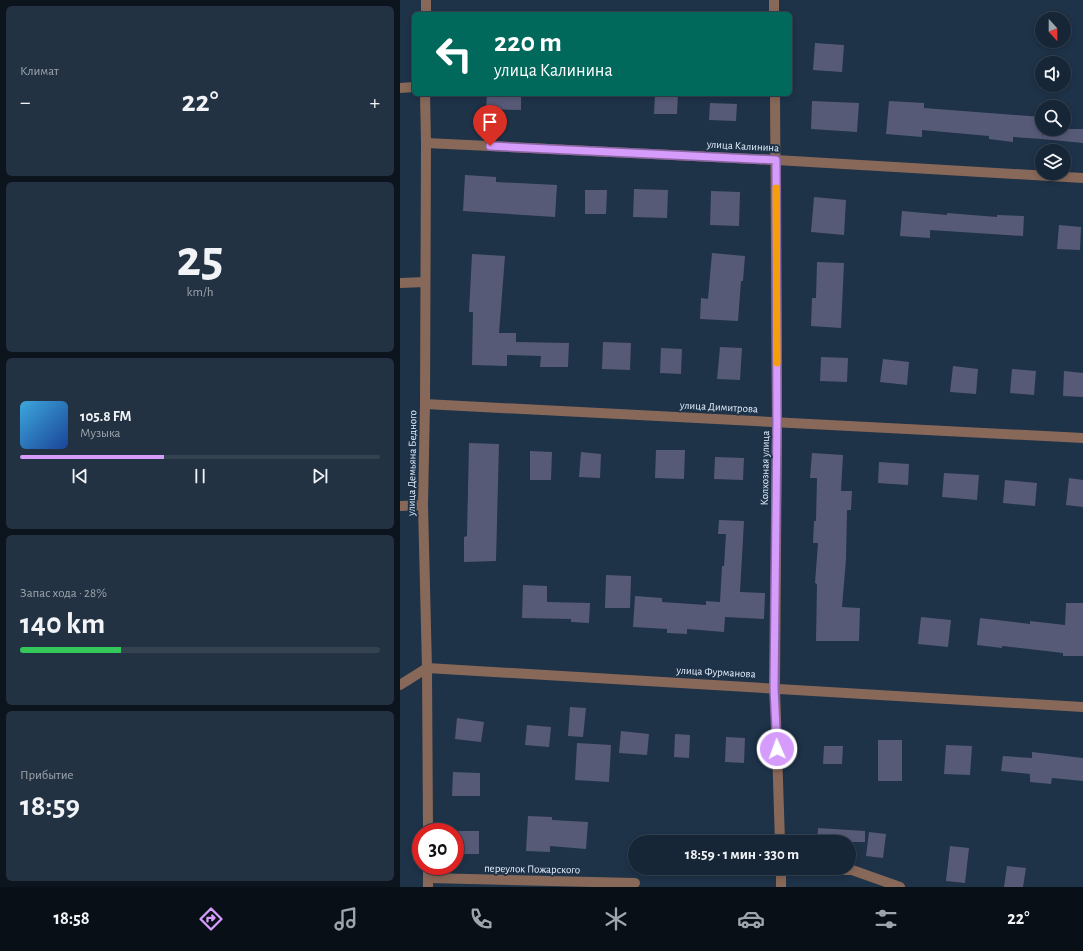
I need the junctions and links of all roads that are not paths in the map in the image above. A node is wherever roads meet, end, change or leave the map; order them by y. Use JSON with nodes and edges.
{"nodes":[{"id":1,"x":426,"y":0,"type":"edge"},
{"id":2,"x":774,"y":0,"type":"edge"},
{"id":3,"x":426,"y":12,"type":"edge"},
{"id":4,"x":774,"y":12,"type":"edge"},
{"id":5,"x":412,"y":87,"type":"edge"},
{"id":6,"x":400,"y":88,"type":"edge"},
{"id":7,"x":425,"y":96,"type":"edge"},
{"id":8,"x":775,"y":96,"type":"edge"},
{"id":9,"x":426,"y":143,"type":"junction"},
{"id":10,"x":776,"y":160,"type":"junction"},
{"id":11,"x":1083,"y":178,"type":"edge"},
{"id":12,"x":425,"y":282,"type":"junction"},
{"id":13,"x":400,"y":283,"type":"edge"},
{"id":14,"x":425,"y":404,"type":"junction"},
{"id":15,"x":777,"y":422,"type":"junction"},
{"id":16,"x":1083,"y":438,"type":"edge"},
{"id":17,"x":400,"y":506,"type":"edge"},
{"id":18,"x":423,"y":506,"type":"junction"},
{"id":19,"x":427,"y":668,"type":"junction"},
{"id":20,"x":400,"y":685,"type":"edge"},
{"id":21,"x":774,"y":688,"type":"junction"},
{"id":22,"x":1083,"y":707,"type":"edge"},
{"id":23,"x":428,"y":823,"type":"edge"},
{"id":24,"x":780,"y":835,"type":"edge"},
{"id":25,"x":856,"y":871,"type":"edge"},
{"id":26,"x":781,"y":875,"type":"edge"},
{"id":27,"x":428,"y":883,"type":"edge"},
{"id":28,"x":635,"y":883,"type":"dead end"},
{"id":29,"x":781,"y":887,"type":"edge"},
{"id":30,"x":900,"y":887,"type":"edge"}],
"edges":[{"from":1,"to":3,"type":"street"},
{"from":2,"to":4,"type":"street"},
{"from":5,"to":6,"type":"street"},
{"from":7,"to":9,"type":"street","name":"улица Демьяна Бедного"},
{"from":8,"to":10,"type":"street","name":"Колхозная улица"},
{"from":9,"to":10,"type":"street","name":"улица Калинина"},
{"from":9,"to":12,"type":"street","name":"улица Демьяна Бедного"},
{"from":10,"to":11,"type":"street","name":"улица Калинина"},
{"from":10,"to":15,"type":"street","name":"Колхозная улица"},
{"from":12,"to":13,"type":"street"},
{"from":12,"to":14,"type":"street","name":"улица Демьяна Бедного"},
{"from":14,"to":15,"type":"street","name":"улица Димитрова"},
{"from":14,"to":18,"type":"street","name":"улица Демьяна Бедного"},
{"from":15,"to":16,"type":"street","name":"улица Димитрова"},
{"from":15,"to":21,"type":"street","name":"Колхозная улица"},
{"from":17,"to":18,"type":"street"},
{"from":18,"to":19,"type":"street","name":"улица Демьяна Бедного"},
{"from":19,"to":20,"type":"street"},
{"from":19,"to":21,"type":"street","name":"улица Фурманова"},
{"from":19,"to":23,"type":"street","name":"улица Демьяна Бедного"},
{"from":21,"to":22,"type":"street","name":"улица Фурманова"},
{"from":21,"to":24,"type":"street","name":"Колхозная улица"},
{"from":25,"to":30,"type":"street"},
{"from":26,"to":29,"type":"street"},
{"from":27,"to":28,"type":"street","name":"переулок Пожарского"}]}
